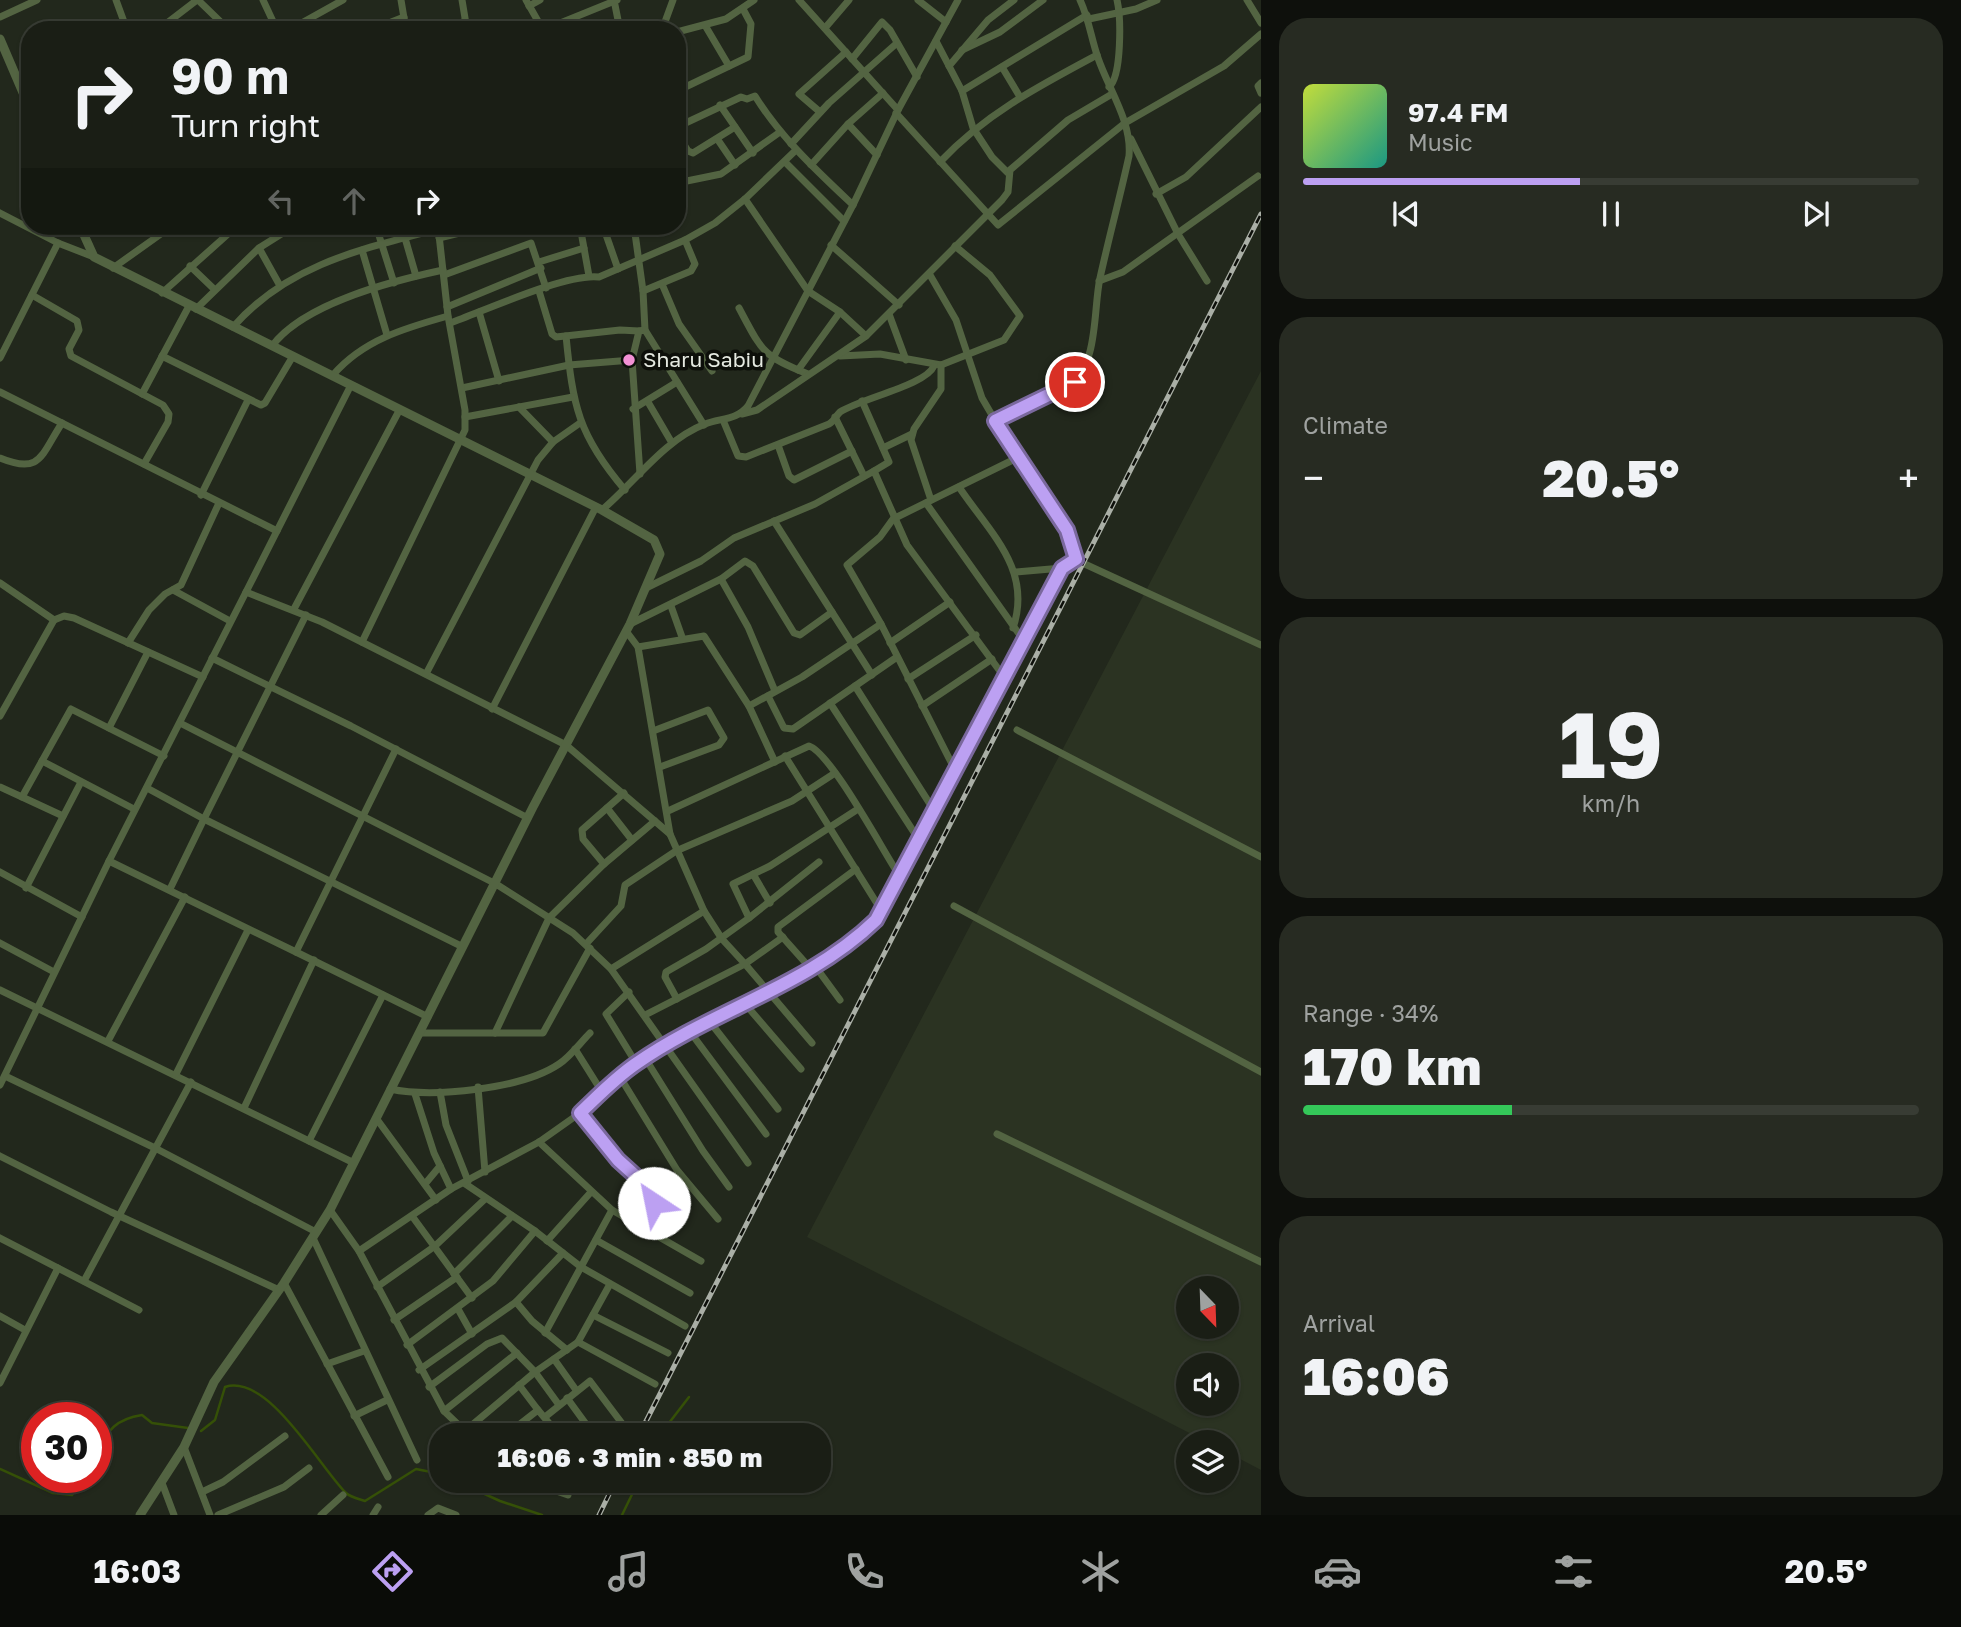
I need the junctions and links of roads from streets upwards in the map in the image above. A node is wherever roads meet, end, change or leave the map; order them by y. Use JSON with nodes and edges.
{"nodes":[{"id":1,"x":37,"y":0,"type":"edge"},
{"id":2,"x":116,"y":0,"type":"edge"},
{"id":3,"x":198,"y":0,"type":"edge"},
{"id":4,"x":273,"y":0,"type":"edge"},
{"id":5,"x":343,"y":0,"type":"edge"},
{"id":6,"x":401,"y":0,"type":"edge"},
{"id":7,"x":462,"y":0,"type":"edge"},
{"id":8,"x":540,"y":0,"type":"edge"},
{"id":9,"x":615,"y":0,"type":"edge"},
{"id":10,"x":673,"y":0,"type":"edge"},
{"id":11,"x":754,"y":0,"type":"edge"},
{"id":12,"x":799,"y":0,"type":"edge"},
{"id":13,"x":849,"y":0,"type":"edge"},
{"id":14,"x":918,"y":0,"type":"edge"},
{"id":15,"x":958,"y":0,"type":"edge"},
{"id":16,"x":1014,"y":0,"type":"edge"},
{"id":17,"x":1043,"y":0,"type":"edge"},
{"id":18,"x":1080,"y":0,"type":"edge"},
{"id":19,"x":1117,"y":0,"type":"edge"},
{"id":20,"x":1126,"y":0,"type":"edge"},
{"id":21,"x":1157,"y":0,"type":"edge"},
{"id":22,"x":1247,"y":0,"type":"edge"},
{"id":23,"x":264,"y":2,"type":"edge"},
{"id":24,"x":528,"y":3,"type":"edge"},
{"id":25,"x":743,"y":9,"type":"junction"},
{"id":26,"x":1122,"y":12,"type":"junction"},
{"id":27,"x":0,"y":17,"type":"edge"},
{"id":28,"x":404,"y":17,"type":"junction"},
{"id":29,"x":1088,"y":17,"type":"junction"},
{"id":30,"x":124,"y":21,"type":"edge"},
{"id":31,"x":170,"y":21,"type":"edge"},
{"id":32,"x":220,"y":21,"type":"edge"},
{"id":33,"x":273,"y":21,"type":"edge"},
{"id":34,"x":305,"y":21,"type":"edge"},
{"id":35,"x":394,"y":21,"type":"edge"},
{"id":36,"x":405,"y":21,"type":"edge"},
{"id":37,"x":465,"y":21,"type":"edge"},
{"id":38,"x":538,"y":21,"type":"edge"},
{"id":39,"x":565,"y":21,"type":"edge"},
{"id":40,"x":618,"y":21,"type":"edge"},
{"id":41,"x":665,"y":21,"type":"edge"},
{"id":42,"x":946,"y":22,"type":"junction"},
{"id":43,"x":1261,"y":23,"type":"edge"},
{"id":44,"x":706,"y":27,"type":"junction"},
{"id":45,"x":825,"y":28,"type":"junction"},
{"id":46,"x":686,"y":31,"type":"edge"},
{"id":47,"x":1261,"y":34,"type":"edge"},
{"id":48,"x":0,"y":39,"type":"edge"},
{"id":49,"x":936,"y":41,"type":"junction"},
{"id":50,"x":897,"y":43,"type":"junction"},
{"id":51,"x":962,"y":50,"type":"junction"},
{"id":52,"x":846,"y":52,"type":"junction"},
{"id":53,"x":1097,"y":55,"type":"junction"},
{"id":54,"x":852,"y":59,"type":"junction"},
{"id":55,"x":949,"y":65,"type":"junction"},
{"id":56,"x":729,"y":66,"type":"junction"},
{"id":57,"x":1002,"y":66,"type":"junction"},
{"id":58,"x":863,"y":71,"type":"junction"},
{"id":59,"x":918,"y":77,"type":"junction"},
{"id":60,"x":1261,"y":83,"type":"edge"},
{"id":61,"x":686,"y":87,"type":"edge"},
{"id":62,"x":21,"y":88,"type":"edge"},
{"id":63,"x":962,"y":91,"type":"junction"},
{"id":64,"x":1110,"y":91,"type":"junction"},
{"id":65,"x":883,"y":93,"type":"junction"},
{"id":66,"x":1261,"y":93,"type":"edge"},
{"id":67,"x":1020,"y":97,"type":"junction"},
{"id":68,"x":720,"y":105,"type":"junction"},
{"id":69,"x":1261,"y":107,"type":"edge"},
{"id":70,"x":820,"y":112,"type":"junction"},
{"id":71,"x":897,"y":112,"type":"junction"},
{"id":72,"x":686,"y":122,"type":"edge"},
{"id":73,"x":1125,"y":123,"type":"junction"},
{"id":74,"x":848,"y":124,"type":"junction"},
{"id":75,"x":735,"y":127,"type":"junction"},
{"id":76,"x":973,"y":128,"type":"junction"},
{"id":77,"x":780,"y":132,"type":"junction"},
{"id":78,"x":718,"y":139,"type":"junction"},
{"id":79,"x":1130,"y":139,"type":"junction"},
{"id":80,"x":794,"y":147,"type":"junction"},
{"id":81,"x":686,"y":150,"type":"edge"},
{"id":82,"x":753,"y":153,"type":"junction"},
{"id":83,"x":877,"y":155,"type":"junction"},
{"id":84,"x":785,"y":162,"type":"junction"},
{"id":85,"x":940,"y":162,"type":"junction"},
{"id":86,"x":735,"y":165,"type":"junction"},
{"id":87,"x":811,"y":165,"type":"junction"},
{"id":88,"x":1008,"y":173,"type":"junction"},
{"id":89,"x":1258,"y":176,"type":"dead end"},
{"id":90,"x":686,"y":182,"type":"edge"},
{"id":91,"x":1156,"y":194,"type":"junction"},
{"id":92,"x":745,"y":199,"type":"junction"},
{"id":93,"x":853,"y":205,"type":"junction"},
{"id":94,"x":1,"y":215,"type":"edge"},
{"id":95,"x":988,"y":216,"type":"junction"},
{"id":96,"x":845,"y":221,"type":"junction"},
{"id":97,"x":21,"y":225,"type":"edge"},
{"id":98,"x":1178,"y":234,"type":"junction"},
{"id":99,"x":42,"y":235,"type":"edge"},
{"id":100,"x":84,"y":235,"type":"edge"},
{"id":101,"x":159,"y":235,"type":"edge"},
{"id":102,"x":226,"y":235,"type":"edge"},
{"id":103,"x":280,"y":235,"type":"edge"},
{"id":104,"x":378,"y":235,"type":"edge"},
{"id":105,"x":420,"y":235,"type":"edge"},
{"id":106,"x":439,"y":235,"type":"edge"},
{"id":107,"x":582,"y":235,"type":"edge"},
{"id":108,"x":606,"y":235,"type":"edge"},
{"id":109,"x":635,"y":235,"type":"edge"},
{"id":110,"x":405,"y":238,"type":"junction"},
{"id":111,"x":685,"y":240,"type":"junction"},
{"id":112,"x":58,"y":243,"type":"junction"},
{"id":113,"x":381,"y":244,"type":"junction"},
{"id":114,"x":831,"y":245,"type":"junction"},
{"id":115,"x":955,"y":246,"type":"junction"},
{"id":116,"x":259,"y":248,"type":"junction"},
{"id":117,"x":584,"y":248,"type":"junction"},
{"id":118,"x":362,"y":250,"type":"junction"},
{"id":119,"x":94,"y":257,"type":"junction"},
{"id":120,"x":638,"y":261,"type":"junction"},
{"id":121,"x":540,"y":265,"type":"junction"},
{"id":122,"x":190,"y":266,"type":"junction"},
{"id":123,"x":113,"y":268,"type":"junction"},
{"id":124,"x":618,"y":269,"type":"junction"},
{"id":125,"x":443,"y":273,"type":"junction"},
{"id":126,"x":930,"y":275,"type":"junction"},
{"id":127,"x":416,"y":276,"type":"junction"},
{"id":128,"x":589,"y":276,"type":"junction"},
{"id":129,"x":1099,"y":281,"type":"junction"},
{"id":130,"x":1207,"y":281,"type":"dead end"},
{"id":131,"x":394,"y":283,"type":"junction"},
{"id":132,"x":662,"y":284,"type":"junction"},
{"id":133,"x":279,"y":285,"type":"junction"},
{"id":134,"x":214,"y":289,"type":"junction"},
{"id":135,"x":374,"y":290,"type":"junction"},
{"id":136,"x":542,"y":290,"type":"junction"},
{"id":137,"x":643,"y":291,"type":"junction"},
{"id":138,"x":808,"y":291,"type":"junction"},
{"id":139,"x":162,"y":293,"type":"junction"},
{"id":140,"x":32,"y":295,"type":"junction"},
{"id":141,"x":899,"y":305,"type":"junction"},
{"id":142,"x":192,"y":307,"type":"junction"},
{"id":143,"x":447,"y":307,"type":"junction"},
{"id":144,"x":739,"y":308,"type":"dead end"},
{"id":145,"x":840,"y":312,"type":"junction"},
{"id":146,"x":479,"y":313,"type":"junction"},
{"id":147,"x":889,"y":314,"type":"junction"},
{"id":148,"x":449,"y":320,"type":"junction"},
{"id":149,"x":233,"y":327,"type":"junction"},
{"id":150,"x":642,"y":331,"type":"junction"},
{"id":151,"x":387,"y":335,"type":"junction"},
{"id":152,"x":566,"y":336,"type":"junction"},
{"id":153,"x":866,"y":336,"type":"junction"},
{"id":154,"x":272,"y":346,"type":"junction"},
{"id":155,"x":970,"y":355,"type":"junction"},
{"id":156,"x":162,"y":356,"type":"junction"},
{"id":157,"x":293,"y":356,"type":"junction"},
{"id":158,"x":840,"y":356,"type":"junction"},
{"id":159,"x":0,"y":358,"type":"edge"},
{"id":160,"x":906,"y":359,"type":"junction"},
{"id":161,"x":632,"y":360,"type":"junction"},
{"id":162,"x":773,"y":360,"type":"junction"},
{"id":163,"x":569,"y":365,"type":"junction"},
{"id":164,"x":937,"y":365,"type":"junction"},
{"id":165,"x":798,"y":370,"type":"junction"},
{"id":166,"x":712,"y":371,"type":"dead end"},
{"id":167,"x":808,"y":374,"type":"junction"},
{"id":168,"x":332,"y":375,"type":"junction"},
{"id":169,"x":499,"y":381,"type":"junction"},
{"id":170,"x":677,"y":382,"type":"junction"},
{"id":171,"x":351,"y":384,"type":"junction"},
{"id":172,"x":462,"y":388,"type":"junction"},
{"id":173,"x":0,"y":392,"type":"edge"},
{"id":174,"x":142,"y":394,"type":"junction"},
{"id":175,"x":573,"y":397,"type":"junction"},
{"id":176,"x":248,"y":400,"type":"junction"},
{"id":177,"x":862,"y":401,"type":"junction"},
{"id":178,"x":648,"y":402,"type":"junction"},
{"id":179,"x":519,"y":407,"type":"junction"},
{"id":180,"x":400,"y":409,"type":"junction"},
{"id":181,"x":633,"y":410,"type":"junction"},
{"id":182,"x":741,"y":415,"type":"junction"},
{"id":183,"x":465,"y":417,"type":"junction"},
{"id":184,"x":835,"y":417,"type":"junction"},
{"id":185,"x":723,"y":420,"type":"junction"},
{"id":186,"x":995,"y":421,"type":"junction"},
{"id":187,"x":62,"y":423,"type":"junction"},
{"id":188,"x":580,"y":424,"type":"junction"},
{"id":189,"x":704,"y":425,"type":"junction"},
{"id":190,"x":912,"y":435,"type":"junction"},
{"id":191,"x":460,"y":442,"type":"junction"},
{"id":192,"x":553,"y":442,"type":"junction"},
{"id":193,"x":672,"y":443,"type":"junction"},
{"id":194,"x":778,"y":445,"type":"junction"},
{"id":195,"x":883,"y":448,"type":"junction"},
{"id":196,"x":852,"y":451,"type":"junction"},
{"id":197,"x":0,"y":458,"type":"edge"},
{"id":198,"x":1017,"y":458,"type":"junction"},
{"id":199,"x":144,"y":464,"type":"junction"},
{"id":200,"x":874,"y":471,"type":"junction"},
{"id":201,"x":640,"y":474,"type":"junction"},
{"id":202,"x":529,"y":475,"type":"junction"},
{"id":203,"x":864,"y":475,"type":"junction"},
{"id":204,"x":959,"y":486,"type":"junction"},
{"id":205,"x":625,"y":490,"type":"junction"},
{"id":206,"x":201,"y":495,"type":"junction"},
{"id":207,"x":929,"y":501,"type":"junction"},
{"id":208,"x":219,"y":503,"type":"junction"},
{"id":209,"x":599,"y":509,"type":"junction"},
{"id":210,"x":893,"y":519,"type":"junction"},
{"id":211,"x":774,"y":520,"type":"junction"},
{"id":212,"x":277,"y":531,"type":"junction"},
{"id":213,"x":1076,"y":559,"type":"junction"},
{"id":214,"x":1062,"y":568,"type":"junction"},
{"id":215,"x":1016,"y":572,"type":"junction"},
{"id":216,"x":721,"y":579,"type":"junction"},
{"id":217,"x":0,"y":583,"type":"edge"},
{"id":218,"x":648,"y":587,"type":"junction"},
{"id":219,"x":173,"y":590,"type":"junction"},
{"id":220,"x":246,"y":592,"type":"junction"},
{"id":221,"x":950,"y":602,"type":"junction"},
{"id":222,"x":671,"y":606,"type":"junction"},
{"id":223,"x":294,"y":609,"type":"junction"},
{"id":224,"x":832,"y":612,"type":"junction"},
{"id":225,"x":306,"y":615,"type":"junction"},
{"id":226,"x":54,"y":620,"type":"junction"},
{"id":227,"x":230,"y":621,"type":"junction"},
{"id":228,"x":881,"y":624,"type":"junction"},
{"id":229,"x":628,"y":628,"type":"junction"},
{"id":230,"x":1013,"y":628,"type":"junction"},
{"id":231,"x":976,"y":635,"type":"junction"},
{"id":232,"x":682,"y":637,"type":"junction"},
{"id":233,"x":1024,"y":641,"type":"junction"},
{"id":234,"x":362,"y":642,"type":"junction"},
{"id":235,"x":852,"y":642,"type":"junction"},
{"id":236,"x":128,"y":643,"type":"junction"},
{"id":237,"x":890,"y":643,"type":"junction"},
{"id":238,"x":1261,"y":645,"type":"edge"},
{"id":239,"x":638,"y":648,"type":"junction"},
{"id":240,"x":148,"y":652,"type":"junction"},
{"id":241,"x":897,"y":657,"type":"junction"},
{"id":242,"x":212,"y":658,"type":"junction"},
{"id":243,"x":992,"y":659,"type":"junction"},
{"id":244,"x":426,"y":674,"type":"junction"},
{"id":245,"x":872,"y":675,"type":"junction"},
{"id":246,"x":203,"y":677,"type":"junction"},
{"id":247,"x":1004,"y":678,"type":"junction"},
{"id":248,"x":908,"y":679,"type":"junction"},
{"id":249,"x":855,"y":686,"type":"junction"},
{"id":250,"x":270,"y":687,"type":"junction"},
{"id":251,"x":775,"y":691,"type":"junction"},
{"id":252,"x":768,"y":696,"type":"junction"},
{"id":253,"x":830,"y":703,"type":"junction"},
{"id":254,"x":749,"y":706,"type":"junction"},
{"id":255,"x":922,"y":706,"type":"junction"},
{"id":256,"x":492,"y":709,"type":"junction"},
{"id":257,"x":0,"y":716,"type":"edge"},
{"id":258,"x":180,"y":723,"type":"junction"},
{"id":259,"x":109,"y":728,"type":"junction"},
{"id":260,"x":1017,"y":730,"type":"dead end"},
{"id":261,"x":653,"y":731,"type":"junction"},
{"id":262,"x":566,"y":745,"type":"junction"},
{"id":263,"x":396,"y":749,"type":"junction"},
{"id":264,"x":237,"y":751,"type":"junction"},
{"id":265,"x":164,"y":756,"type":"junction"},
{"id":266,"x":785,"y":757,"type":"junction"},
{"id":267,"x":42,"y":761,"type":"junction"},
{"id":268,"x":775,"y":762,"type":"junction"},
{"id":269,"x":660,"y":767,"type":"junction"},
{"id":270,"x":955,"y":770,"type":"junction"},
{"id":271,"x":835,"y":773,"type":"junction"},
{"id":272,"x":81,"y":782,"type":"junction"},
{"id":273,"x":0,"y":787,"type":"edge"},
{"id":274,"x":147,"y":788,"type":"junction"},
{"id":275,"x":808,"y":792,"type":"junction"},
{"id":276,"x":624,"y":793,"type":"junction"},
{"id":277,"x":22,"y":797,"type":"junction"},
{"id":278,"x":607,"y":808,"type":"junction"},
{"id":279,"x":135,"y":809,"type":"junction"},
{"id":280,"x":858,"y":809,"type":"junction"},
{"id":281,"x":668,"y":811,"type":"junction"},
{"id":282,"x":935,"y":812,"type":"junction"},
{"id":283,"x":364,"y":815,"type":"junction"},
{"id":284,"x":63,"y":816,"type":"junction"},
{"id":285,"x":528,"y":818,"type":"junction"},
{"id":286,"x":204,"y":819,"type":"junction"},
{"id":287,"x":654,"y":821,"type":"junction"},
{"id":288,"x":831,"y":827,"type":"junction"},
{"id":289,"x":670,"y":834,"type":"junction"},
{"id":290,"x":632,"y":840,"type":"junction"},
{"id":291,"x":919,"y":840,"type":"junction"},
{"id":292,"x":676,"y":851,"type":"junction"},
{"id":293,"x":1261,"y":857,"type":"edge"},
{"id":294,"x":109,"y":861,"type":"junction"},
{"id":295,"x":819,"y":862,"type":"dead end"},
{"id":296,"x":604,"y":864,"type":"junction"},
{"id":297,"x":856,"y":869,"type":"junction"},
{"id":298,"x":0,"y":872,"type":"edge"},
{"id":299,"x":753,"y":874,"type":"junction"},
{"id":300,"x":899,"y":875,"type":"junction"},
{"id":301,"x":330,"y":881,"type":"junction"},
{"id":302,"x":496,"y":884,"type":"junction"},
{"id":303,"x":26,"y":888,"type":"junction"},
{"id":304,"x":170,"y":889,"type":"junction"},
{"id":305,"x":185,"y":897,"type":"junction"},
{"id":306,"x":771,"y":903,"type":"junction"},
{"id":307,"x":954,"y":905,"type":"dead end"},
{"id":308,"x":881,"y":909,"type":"junction"},
{"id":309,"x":704,"y":911,"type":"junction"},
{"id":310,"x":82,"y":917,"type":"junction"},
{"id":311,"x":549,"y":918,"type":"junction"},
{"id":312,"x":749,"y":918,"type":"junction"},
{"id":313,"x":248,"y":930,"type":"junction"},
{"id":314,"x":783,"y":937,"type":"junction"},
{"id":315,"x":722,"y":939,"type":"junction"},
{"id":316,"x":0,"y":943,"type":"edge"},
{"id":317,"x":588,"y":946,"type":"junction"},
{"id":318,"x":463,"y":947,"type":"junction"},
{"id":319,"x":296,"y":952,"type":"junction"},
{"id":320,"x":314,"y":960,"type":"junction"},
{"id":321,"x":745,"y":964,"type":"junction"},
{"id":322,"x":813,"y":968,"type":"junction"},
{"id":323,"x":611,"y":969,"type":"junction"},
{"id":324,"x":54,"y":972,"type":"junction"},
{"id":325,"x":0,"y":990,"type":"edge"},
{"id":326,"x":629,"y":992,"type":"junction"},
{"id":327,"x":768,"y":994,"type":"junction"},
{"id":328,"x":383,"y":995,"type":"junction"},
{"id":329,"x":677,"y":999,"type":"junction"},
{"id":330,"x":840,"y":1000,"type":"dead end"},
{"id":331,"x":746,"y":1005,"type":"junction"},
{"id":332,"x":36,"y":1007,"type":"junction"},
{"id":333,"x":645,"y":1015,"type":"junction"},
{"id":334,"x":428,"y":1017,"type":"junction"},
{"id":335,"x":710,"y":1022,"type":"junction"},
{"id":336,"x":691,"y":1032,"type":"junction"},
{"id":337,"x":420,"y":1033,"type":"junction"},
{"id":338,"x":495,"y":1033,"type":"junction"},
{"id":339,"x":590,"y":1034,"type":"dead end"},
{"id":340,"x":108,"y":1041,"type":"junction"},
{"id":341,"x":812,"y":1043,"type":"dead end"},
{"id":342,"x":667,"y":1046,"type":"junction"},
{"id":343,"x":575,"y":1049,"type":"junction"},
{"id":344,"x":645,"y":1058,"type":"junction"},
{"id":345,"x":636,"y":1063,"type":"junction"},
{"id":346,"x":800,"y":1069,"type":"dead end"},
{"id":347,"x":1261,"y":1072,"type":"edge"},
{"id":348,"x":176,"y":1074,"type":"junction"},
{"id":349,"x":5,"y":1076,"type":"junction"},
{"id":350,"x":620,"y":1077,"type":"junction"},
{"id":351,"x":191,"y":1082,"type":"junction"},
{"id":352,"x":0,"y":1085,"type":"edge"},
{"id":353,"x":478,"y":1087,"type":"junction"},
{"id":354,"x":390,"y":1089,"type":"junction"},
{"id":355,"x":440,"y":1092,"type":"junction"},
{"id":356,"x":603,"y":1092,"type":"junction"},
{"id":357,"x":415,"y":1094,"type":"junction"},
{"id":358,"x":244,"y":1108,"type":"junction"},
{"id":359,"x":778,"y":1109,"type":"dead end"},
{"id":360,"x":580,"y":1113,"type":"junction"},
{"id":361,"x":376,"y":1118,"type":"junction"},
{"id":362,"x":766,"y":1134,"type":"dead end"},
{"id":363,"x":997,"y":1134,"type":"dead end"},
{"id":364,"x":309,"y":1141,"type":"junction"},
{"id":365,"x":539,"y":1142,"type":"junction"},
{"id":366,"x":155,"y":1148,"type":"junction"},
{"id":367,"x":0,"y":1156,"type":"edge"},
{"id":368,"x":354,"y":1163,"type":"junction"},
{"id":369,"x":748,"y":1163,"type":"dead end"},
{"id":370,"x":440,"y":1166,"type":"junction"},
{"id":371,"x":485,"y":1172,"type":"junction"},
{"id":372,"x":466,"y":1182,"type":"junction"},
{"id":373,"x":425,"y":1184,"type":"junction"},
{"id":374,"x":729,"y":1186,"type":"dead end"},
{"id":375,"x":451,"y":1189,"type":"junction"},
{"id":376,"x":591,"y":1192,"type":"junction"},
{"id":377,"x":485,"y":1199,"type":"junction"},
{"id":378,"x":436,"y":1200,"type":"junction"},
{"id":379,"x":330,"y":1210,"type":"junction"},
{"id":380,"x":612,"y":1210,"type":"junction"},
{"id":381,"x":412,"y":1216,"type":"junction"},
{"id":382,"x":512,"y":1216,"type":"junction"},
{"id":383,"x":120,"y":1217,"type":"junction"},
{"id":384,"x":718,"y":1219,"type":"dead end"},
{"id":385,"x":639,"y":1225,"type":"junction"},
{"id":386,"x":535,"y":1231,"type":"junction"},
{"id":387,"x":315,"y":1235,"type":"junction"},
{"id":388,"x":0,"y":1238,"type":"edge"},
{"id":389,"x":596,"y":1240,"type":"junction"},
{"id":390,"x":547,"y":1241,"type":"junction"},
{"id":391,"x":435,"y":1246,"type":"junction"},
{"id":392,"x":359,"y":1251,"type":"junction"},
{"id":393,"x":563,"y":1253,"type":"junction"},
{"id":394,"x":701,"y":1261,"type":"dead end"},
{"id":395,"x":1261,"y":1262,"type":"edge"},
{"id":396,"x":581,"y":1267,"type":"junction"},
{"id":397,"x":58,"y":1268,"type":"junction"},
{"id":398,"x":456,"y":1275,"type":"junction"},
{"id":399,"x":84,"y":1281,"type":"junction"},
{"id":400,"x":610,"y":1283,"type":"junction"},
{"id":401,"x":282,"y":1286,"type":"junction"},
{"id":402,"x":377,"y":1287,"type":"junction"},
{"id":403,"x":690,"y":1293,"type":"dead end"},
{"id":404,"x":472,"y":1298,"type":"junction"},
{"id":405,"x":516,"y":1302,"type":"junction"},
{"id":406,"x":458,"y":1309,"type":"junction"},
{"id":407,"x":139,"y":1310,"type":"dead end"},
{"id":408,"x":593,"y":1315,"type":"junction"},
{"id":409,"x":0,"y":1316,"type":"edge"},
{"id":410,"x":394,"y":1320,"type":"junction"},
{"id":411,"x":685,"y":1326,"type":"dead end"},
{"id":412,"x":25,"y":1329,"type":"junction"},
{"id":413,"x":545,"y":1333,"type":"junction"},
{"id":414,"x":472,"y":1334,"type":"junction"},
{"id":415,"x":578,"y":1342,"type":"junction"},
{"id":416,"x":407,"y":1345,"type":"junction"},
{"id":417,"x":566,"y":1350,"type":"junction"},
{"id":418,"x":364,"y":1351,"type":"junction"},
{"id":419,"x":517,"y":1353,"type":"junction"},
{"id":420,"x":668,"y":1353,"type":"dead end"},
{"id":421,"x":554,"y":1359,"type":"junction"},
{"id":422,"x":327,"y":1364,"type":"junction"},
{"id":423,"x":419,"y":1370,"type":"junction"},
{"id":424,"x":535,"y":1372,"type":"junction"},
{"id":425,"x":0,"y":1383,"type":"edge"},
{"id":426,"x":655,"y":1384,"type":"dead end"},
{"id":427,"x":519,"y":1385,"type":"junction"},
{"id":428,"x":429,"y":1387,"type":"junction"},
{"id":429,"x":576,"y":1390,"type":"junction"},
{"id":430,"x":567,"y":1398,"type":"junction"},
{"id":431,"x":387,"y":1400,"type":"junction"},
{"id":432,"x":559,"y":1405,"type":"junction"},
{"id":433,"x":538,"y":1410,"type":"junction"},
{"id":434,"x":444,"y":1411,"type":"junction"},
{"id":435,"x":354,"y":1416,"type":"junction"},
{"id":436,"x":545,"y":1416,"type":"junction"},
{"id":437,"x":457,"y":1423,"type":"edge"},
{"id":438,"x":478,"y":1423,"type":"edge"},
{"id":439,"x":521,"y":1423,"type":"edge"},
{"id":440,"x":550,"y":1423,"type":"edge"},
{"id":441,"x":585,"y":1423,"type":"edge"},
{"id":442,"x":622,"y":1423,"type":"edge"},
{"id":443,"x":285,"y":1436,"type":"dead end"},
{"id":444,"x":184,"y":1447,"type":"junction"},
{"id":445,"x":418,"y":1460,"type":"dead end"},
{"id":446,"x":309,"y":1468,"type":"dead end"},
{"id":447,"x":388,"y":1477,"type":"dead end"},
{"id":448,"x":162,"y":1483,"type":"junction"},
{"id":449,"x":202,"y":1492,"type":"junction"},
{"id":450,"x":562,"y":1493,"type":"edge"},
{"id":451,"x":342,"y":1495,"type":"dead end"},
{"id":452,"x":568,"y":1495,"type":"dead end"},
{"id":453,"x":378,"y":1507,"type":"dead end"},
{"id":454,"x":140,"y":1515,"type":"edge"},
{"id":455,"x":174,"y":1515,"type":"edge"},
{"id":456,"x":210,"y":1515,"type":"edge"},
{"id":457,"x":218,"y":1515,"type":"edge"},
{"id":458,"x":321,"y":1515,"type":"edge"},
{"id":459,"x":373,"y":1515,"type":"edge"},
{"id":460,"x":428,"y":1515,"type":"edge"},
{"id":461,"x":456,"y":1515,"type":"edge"}],
"edges":[{"from":1,"to":27,"type":"street"},
{"from":2,"to":30,"type":"street"},
{"from":3,"to":31,"type":"street"},
{"from":3,"to":32,"type":"street"},
{"from":4,"to":23,"type":"street"},
{"from":5,"to":34,"type":"street"},
{"from":6,"to":28,"type":"street"},
{"from":7,"to":37,"type":"street"},
{"from":8,"to":24,"type":"street"},
{"from":9,"to":39,"type":"street"},
{"from":9,"to":40,"type":"street"},
{"from":10,"to":41,"type":"street"},
{"from":11,"to":25,"type":"street"},
{"from":12,"to":45,"type":"street"},
{"from":13,"to":45,"type":"street"},
{"from":14,"to":42,"type":"street"},
{"from":15,"to":42,"type":"street"},
{"from":16,"to":51,"type":"street"},
{"from":17,"to":51,"type":"street"},
{"from":18,"to":29,"type":"street"},
{"from":19,"to":26,"type":"street"},
{"from":20,"to":26,"type":"street"},
{"from":21,"to":26,"type":"street"},
{"from":22,"to":43,"type":"street"},
{"from":23,"to":33,"type":"street"},
{"from":24,"to":38,"type":"street"},
{"from":25,"to":44,"type":"street"},
{"from":25,"to":56,"type":"street"},
{"from":26,"to":29,"type":"street"},
{"from":26,"to":64,"type":"street"},
{"from":28,"to":35,"type":"street"},
{"from":28,"to":36,"type":"street"},
{"from":29,"to":53,"type":"street"},
{"from":29,"to":57,"type":"street"},
{"from":42,"to":49,"type":"street"},
{"from":44,"to":46,"type":"street"},
{"from":44,"to":56,"type":"street"},
{"from":45,"to":52,"type":"street"},
{"from":47,"to":73,"type":"street"},
{"from":48,"to":62,"type":"street"},
{"from":49,"to":55,"type":"street"},
{"from":49,"to":59,"type":"street"},
{"from":50,"to":54,"type":"street"},
{"from":50,"to":58,"type":"street"},
{"from":50,"to":59,"type":"street"},
{"from":51,"to":55,"type":"street"},
{"from":52,"to":54,"type":"street"},
{"from":52,"to":70,"type":"street"},
{"from":53,"to":64,"type":"street"},
{"from":53,"to":67,"type":"street"},
{"from":54,"to":58,"type":"street"},
{"from":55,"to":63,"type":"street"},
{"from":56,"to":61,"type":"street"},
{"from":57,"to":63,"type":"street"},
{"from":57,"to":67,"type":"street"},
{"from":58,"to":65,"type":"street"},
{"from":58,"to":70,"type":"street"},
{"from":59,"to":71,"type":"street"},
{"from":60,"to":66,"type":"street"},
{"from":63,"to":76,"type":"street"},
{"from":64,"to":73,"type":"street"},
{"from":64,"to":88,"type":"street"},
{"from":65,"to":71,"type":"street"},
{"from":65,"to":74,"type":"street"},
{"from":67,"to":76,"type":"street"},
{"from":68,"to":72,"type":"street"},
{"from":68,"to":75,"type":"street"},
{"from":68,"to":77,"type":"street"},
{"from":69,"to":91,"type":"street"},
{"from":70,"to":80,"type":"street"},
{"from":71,"to":83,"type":"street"},
{"from":71,"to":85,"type":"street"},
{"from":73,"to":79,"type":"street"},
{"from":73,"to":95,"type":"street"},
{"from":74,"to":83,"type":"street"},
{"from":74,"to":87,"type":"street"},
{"from":75,"to":78,"type":"street"},
{"from":75,"to":82,"type":"street"},
{"from":76,"to":85,"type":"street"},
{"from":76,"to":88,"type":"street"},
{"from":77,"to":80,"type":"street"},
{"from":77,"to":82,"type":"street"},
{"from":78,"to":81,"type":"street"},
{"from":78,"to":86,"type":"street"},
{"from":79,"to":91,"type":"street"},
{"from":79,"to":129,"type":"street"},
{"from":80,"to":84,"type":"street"},
{"from":80,"to":87,"type":"street"},
{"from":82,"to":86,"type":"street"},
{"from":83,"to":93,"type":"street"},
{"from":84,"to":92,"type":"street"},
{"from":84,"to":96,"type":"street"},
{"from":85,"to":95,"type":"street"},
{"from":86,"to":90,"type":"street"},
{"from":87,"to":93,"type":"street"},
{"from":88,"to":95,"type":"street"},
{"from":89,"to":98,"type":"street"},
{"from":91,"to":98,"type":"street"},
{"from":92,"to":111,"type":"street"},
{"from":92,"to":138,"type":"street"},
{"from":93,"to":96,"type":"street"},
{"from":94,"to":97,"type":"street"},
{"from":95,"to":115,"type":"street"},
{"from":96,"to":114,"type":"street"},
{"from":98,"to":129,"type":"street"},
{"from":98,"to":130,"type":"street"},
{"from":99,"to":112,"type":"street"},
{"from":100,"to":119,"type":"street"},
{"from":101,"to":123,"type":"street"},
{"from":102,"to":122,"type":"street"},
{"from":103,"to":116,"type":"street"},
{"from":104,"to":113,"type":"street"},
{"from":105,"to":110,"type":"street"},
{"from":106,"to":125,"type":"street"},
{"from":107,"to":117,"type":"street"},
{"from":108,"to":124,"type":"street"},
{"from":109,"to":120,"type":"street"},
{"from":110,"to":113,"type":"street"},
{"from":110,"to":127,"type":"street"},
{"from":111,"to":120,"type":"street"},
{"from":111,"to":132,"type":"street"},
{"from":112,"to":119,"type":"street"},
{"from":112,"to":140,"type":"street"},
{"from":113,"to":118,"type":"street"},
{"from":113,"to":131,"type":"street"},
{"from":114,"to":138,"type":"street"},
{"from":114,"to":141,"type":"street"},
{"from":115,"to":126,"type":"street"},
{"from":115,"to":155,"type":"street"},
{"from":116,"to":133,"type":"street"},
{"from":116,"to":134,"type":"street"},
{"from":117,"to":121,"type":"street"},
{"from":117,"to":128,"type":"street"},
{"from":118,"to":133,"type":"street"},
{"from":118,"to":135,"type":"street"},
{"from":119,"to":123,"type":"street"},
{"from":120,"to":124,"type":"street"},
{"from":120,"to":137,"type":"street"},
{"from":121,"to":125,"type":"street"},
{"from":121,"to":136,"type":"street"},
{"from":121,"to":143,"type":"street"},
{"from":122,"to":134,"type":"street"},
{"from":122,"to":139,"type":"street"},
{"from":123,"to":139,"type":"street"},
{"from":124,"to":128,"type":"street"},
{"from":125,"to":127,"type":"street"},
{"from":125,"to":143,"type":"street"},
{"from":126,"to":141,"type":"street"},
{"from":126,"to":155,"type":"street"},
{"from":127,"to":131,"type":"street"},
{"from":128,"to":136,"type":"street"},
{"from":129,"to":186,"type":"street"},
{"from":131,"to":135,"type":"street"},
{"from":132,"to":137,"type":"street"},
{"from":132,"to":166,"type":"street"},
{"from":133,"to":149,"type":"street"},
{"from":134,"to":142,"type":"street"},
{"from":135,"to":151,"type":"street"},
{"from":135,"to":154,"type":"street"},
{"from":136,"to":146,"type":"street"},
{"from":136,"to":152,"type":"street"},
{"from":137,"to":150,"type":"street"},
{"from":138,"to":145,"type":"street"},
{"from":138,"to":162,"type":"street"},
{"from":139,"to":142,"type":"street"},
{"from":140,"to":159,"type":"street"},
{"from":140,"to":174,"type":"street"},
{"from":141,"to":147,"type":"street"},
{"from":142,"to":149,"type":"street"},
{"from":142,"to":156,"type":"street"},
{"from":143,"to":148,"type":"street"},
{"from":144,"to":162,"type":"street"},
{"from":145,"to":153,"type":"street"},
{"from":145,"to":165,"type":"street"},
{"from":146,"to":148,"type":"street"},
{"from":146,"to":169,"type":"street"},
{"from":147,"to":153,"type":"street"},
{"from":147,"to":160,"type":"street"},
{"from":148,"to":151,"type":"street"},
{"from":148,"to":172,"type":"street"},
{"from":149,"to":154,"type":"street"},
{"from":150,"to":152,"type":"street"},
{"from":150,"to":161,"type":"street"},
{"from":150,"to":170,"type":"street"},
{"from":151,"to":168,"type":"street"},
{"from":152,"to":163,"type":"street"},
{"from":153,"to":158,"type":"street"},
{"from":154,"to":157,"type":"street"},
{"from":155,"to":164,"type":"street"},
{"from":155,"to":186,"type":"street"},
{"from":156,"to":174,"type":"street"},
{"from":156,"to":176,"type":"street"},
{"from":157,"to":168,"type":"street"},
{"from":157,"to":176,"type":"street"},
{"from":158,"to":160,"type":"street"},
{"from":158,"to":167,"type":"street"},
{"from":160,"to":164,"type":"street"},
{"from":161,"to":163,"type":"street"},
{"from":161,"to":181,"type":"street"},
{"from":162,"to":165,"type":"street"},
{"from":162,"to":182,"type":"street"},
{"from":163,"to":169,"type":"street"},
{"from":163,"to":175,"type":"street"},
{"from":164,"to":177,"type":"street"},
{"from":164,"to":190,"type":"street"},
{"from":165,"to":167,"type":"street"},
{"from":167,"to":182,"type":"street"},
{"from":168,"to":171,"type":"street"},
{"from":169,"to":172,"type":"street"},
{"from":170,"to":178,"type":"street"},
{"from":170,"to":189,"type":"street"},
{"from":171,"to":180,"type":"street"},
{"from":171,"to":212,"type":"street"},
{"from":172,"to":183,"type":"street"},
{"from":173,"to":187,"type":"street"},
{"from":174,"to":199,"type":"street"},
{"from":175,"to":179,"type":"street"},
{"from":175,"to":188,"type":"street"},
{"from":176,"to":206,"type":"street"},
{"from":177,"to":184,"type":"street"},
{"from":177,"to":195,"type":"street"},
{"from":178,"to":181,"type":"street"},
{"from":178,"to":193,"type":"street"},
{"from":179,"to":183,"type":"street"},
{"from":179,"to":192,"type":"street"},
{"from":180,"to":191,"type":"street"},
{"from":180,"to":223,"type":"street"},
{"from":181,"to":201,"type":"street"},
{"from":182,"to":185,"type":"street"},
{"from":183,"to":191,"type":"street"},
{"from":184,"to":194,"type":"street"},
{"from":184,"to":196,"type":"street"},
{"from":185,"to":189,"type":"street"},
{"from":185,"to":194,"type":"street"},
{"from":186,"to":198,"type":"street"},
{"from":187,"to":197,"type":"street"},
{"from":187,"to":199,"type":"street"},
{"from":188,"to":192,"type":"street"},
{"from":188,"to":205,"type":"street"},
{"from":189,"to":193,"type":"street"},
{"from":190,"to":195,"type":"street"},
{"from":190,"to":207,"type":"street"},
{"from":191,"to":202,"type":"street"},
{"from":191,"to":234,"type":"street"},
{"from":192,"to":202,"type":"street"},
{"from":193,"to":201,"type":"street"},
{"from":194,"to":196,"type":"street"},
{"from":195,"to":200,"type":"street"},
{"from":196,"to":203,"type":"street"},
{"from":198,"to":204,"type":"street"},
{"from":198,"to":213,"type":"street"},
{"from":199,"to":206,"type":"street"},
{"from":200,"to":203,"type":"street"},
{"from":200,"to":210,"type":"street"},
{"from":201,"to":205,"type":"street"},
{"from":202,"to":209,"type":"street"},
{"from":202,"to":244,"type":"street"},
{"from":203,"to":211,"type":"street"},
{"from":204,"to":207,"type":"street"},
{"from":204,"to":215,"type":"street"},
{"from":205,"to":209,"type":"street"},
{"from":206,"to":208,"type":"street"},
{"from":207,"to":210,"type":"street"},
{"from":207,"to":230,"type":"street"},
{"from":208,"to":212,"type":"street"},
{"from":208,"to":219,"type":"street"},
{"from":209,"to":218,"type":"street"},
{"from":209,"to":256,"type":"street"},
{"from":210,"to":221,"type":"street"},
{"from":210,"to":228,"type":"street"},
{"from":211,"to":218,"type":"street"},
{"from":211,"to":224,"type":"street"},
{"from":212,"to":220,"type":"street"},
{"from":213,"to":214,"type":"street"},
{"from":213,"to":238,"type":"street"},
{"from":214,"to":215,"type":"street"},
{"from":214,"to":233,"type":"street"},
{"from":215,"to":230,"type":"street"},
{"from":216,"to":222,"type":"street"},
{"from":216,"to":224,"type":"street"},
{"from":216,"to":251,"type":"street"},
{"from":217,"to":226,"type":"street"},
{"from":218,"to":229,"type":"street"},
{"from":219,"to":227,"type":"street"},
{"from":219,"to":236,"type":"street"},
{"from":220,"to":223,"type":"street"},
{"from":220,"to":227,"type":"street"},
{"from":221,"to":231,"type":"street"},
{"from":221,"to":237,"type":"street"},
{"from":222,"to":229,"type":"street"},
{"from":222,"to":232,"type":"street"},
{"from":223,"to":225,"type":"street"},
{"from":224,"to":235,"type":"street"},
{"from":225,"to":234,"type":"street"},
{"from":225,"to":250,"type":"street"},
{"from":226,"to":236,"type":"street"},
{"from":226,"to":257,"type":"street"},
{"from":227,"to":242,"type":"street"},
{"from":228,"to":235,"type":"street"},
{"from":228,"to":237,"type":"street"},
{"from":229,"to":239,"type":"street"},
{"from":229,"to":262,"type":"street"},
{"from":230,"to":233,"type":"street"},
{"from":231,"to":243,"type":"street"},
{"from":231,"to":248,"type":"street"},
{"from":232,"to":239,"type":"street"},
{"from":232,"to":254,"type":"street"},
{"from":233,"to":247,"type":"street"},
{"from":234,"to":244,"type":"street"},
{"from":235,"to":245,"type":"street"},
{"from":235,"to":251,"type":"street"},
{"from":236,"to":240,"type":"street"},
{"from":237,"to":241,"type":"street"},
{"from":239,"to":261,"type":"street"},
{"from":240,"to":246,"type":"street"},
{"from":240,"to":259,"type":"street"},
{"from":241,"to":245,"type":"street"},
{"from":241,"to":248,"type":"street"},
{"from":242,"to":246,"type":"street"},
{"from":242,"to":250,"type":"street"},
{"from":243,"to":247,"type":"street"},
{"from":243,"to":255,"type":"street"},
{"from":244,"to":256,"type":"street"},
{"from":245,"to":249,"type":"street"},
{"from":246,"to":258,"type":"street"},
{"from":247,"to":270,"type":"street"},
{"from":248,"to":255,"type":"street"},
{"from":249,"to":253,"type":"street"},
{"from":249,"to":282,"type":"street"},
{"from":250,"to":263,"type":"street"},
{"from":250,"to":264,"type":"street"},
{"from":251,"to":252,"type":"street"},
{"from":252,"to":253,"type":"street"},
{"from":252,"to":254,"type":"street"},
{"from":253,"to":291,"type":"street"},
{"from":254,"to":268,"type":"street"},
{"from":255,"to":270,"type":"street"},
{"from":256,"to":262,"type":"street"},
{"from":258,"to":264,"type":"street"},
{"from":258,"to":265,"type":"street"},
{"from":259,"to":265,"type":"street"},
{"from":259,"to":267,"type":"street"},
{"from":260,"to":293,"type":"street"},
{"from":261,"to":269,"type":"street"},
{"from":261,"to":269,"type":"street"},
{"from":262,"to":276,"type":"street"},
{"from":262,"to":285,"type":"street"},
{"from":263,"to":283,"type":"street"},
{"from":263,"to":285,"type":"street"},
{"from":264,"to":283,"type":"street"},
{"from":264,"to":286,"type":"street"},
{"from":265,"to":274,"type":"street"},
{"from":266,"to":268,"type":"street"},
{"from":266,"to":271,"type":"street"},
{"from":266,"to":275,"type":"street"},
{"from":267,"to":272,"type":"street"},
{"from":267,"to":277,"type":"street"},
{"from":268,"to":281,"type":"street"},
{"from":269,"to":281,"type":"street"},
{"from":270,"to":282,"type":"street"},
{"from":271,"to":275,"type":"street"},
{"from":271,"to":280,"type":"street"},
{"from":272,"to":279,"type":"street"},
{"from":272,"to":284,"type":"street"},
{"from":273,"to":277,"type":"street"},
{"from":274,"to":279,"type":"street"},
{"from":274,"to":286,"type":"street"},
{"from":275,"to":288,"type":"street"},
{"from":275,"to":292,"type":"street"},
{"from":276,"to":278,"type":"street"},
{"from":276,"to":287,"type":"street"},
{"from":277,"to":284,"type":"street"},
{"from":278,"to":290,"type":"street"},
{"from":278,"to":296,"type":"street"},
{"from":279,"to":294,"type":"street"},
{"from":280,"to":288,"type":"street"},
{"from":280,"to":300,"type":"street"},
{"from":281,"to":289,"type":"street"},
{"from":282,"to":291,"type":"street"},
{"from":283,"to":301,"type":"street"},
{"from":283,"to":302,"type":"street"},
{"from":284,"to":303,"type":"street"},
{"from":285,"to":302,"type":"street"},
{"from":286,"to":301,"type":"street"},
{"from":286,"to":304,"type":"street"},
{"from":287,"to":289,"type":"street"},
{"from":287,"to":290,"type":"street"},
{"from":288,"to":297,"type":"street"},
{"from":288,"to":299,"type":"street"},
{"from":289,"to":292,"type":"street"},
{"from":290,"to":296,"type":"street"},
{"from":291,"to":300,"type":"street"},
{"from":292,"to":309,"type":"street"},
{"from":292,"to":317,"type":"street"},
{"from":294,"to":304,"type":"street"},
{"from":294,"to":310,"type":"street"},
{"from":295,"to":306,"type":"street"},
{"from":296,"to":311,"type":"street"},
{"from":297,"to":308,"type":"street"},
{"from":297,"to":314,"type":"street"},
{"from":298,"to":303,"type":"street"},
{"from":299,"to":306,"type":"street"},
{"from":299,"to":312,"type":"street"},
{"from":300,"to":308,"type":"street"},
{"from":301,"to":318,"type":"street"},
{"from":301,"to":319,"type":"street"},
{"from":302,"to":311,"type":"street"},
{"from":302,"to":318,"type":"street"},
{"from":303,"to":310,"type":"street"},
{"from":304,"to":305,"type":"street"},
{"from":305,"to":313,"type":"street"},
{"from":305,"to":340,"type":"street"},
{"from":306,"to":312,"type":"street"},
{"from":307,"to":347,"type":"street"},
{"from":308,"to":322,"type":"street"},
{"from":309,"to":315,"type":"street"},
{"from":309,"to":323,"type":"street"},
{"from":310,"to":324,"type":"street"},
{"from":311,"to":317,"type":"street"},
{"from":311,"to":338,"type":"street"},
{"from":312,"to":315,"type":"street"},
{"from":313,"to":319,"type":"street"},
{"from":313,"to":348,"type":"street"},
{"from":314,"to":321,"type":"street"},
{"from":314,"to":322,"type":"street"},
{"from":315,"to":321,"type":"street"},
{"from":315,"to":329,"type":"street"},
{"from":316,"to":324,"type":"street"},
{"from":317,"to":323,"type":"street"},
{"from":317,"to":338,"type":"street"},
{"from":318,"to":334,"type":"street"},
{"from":319,"to":320,"type":"street"},
{"from":320,"to":328,"type":"street"},
{"from":320,"to":358,"type":"street"},
{"from":321,"to":327,"type":"street"},
{"from":321,"to":329,"type":"street"},
{"from":322,"to":327,"type":"street"},
{"from":322,"to":330,"type":"street"},
{"from":323,"to":326,"type":"street"},
{"from":324,"to":332,"type":"street"},
{"from":325,"to":332,"type":"street"},
{"from":326,"to":333,"type":"street"},
{"from":326,"to":345,"type":"street"},
{"from":327,"to":331,"type":"street"},
{"from":327,"to":341,"type":"street"},
{"from":328,"to":334,"type":"street"},
{"from":328,"to":364,"type":"street"},
{"from":329,"to":333,"type":"street"},
{"from":331,"to":335,"type":"street"},
{"from":331,"to":346,"type":"street"},
{"from":332,"to":340,"type":"street"},
{"from":332,"to":349,"type":"street"},
{"from":333,"to":342,"type":"street"},
{"from":334,"to":337,"type":"street"},
{"from":335,"to":336,"type":"street"},
{"from":335,"to":359,"type":"street"},
{"from":336,"to":342,"type":"street"},
{"from":336,"to":362,"type":"street"},
{"from":337,"to":338,"type":"street"},
{"from":337,"to":354,"type":"street"},
{"from":339,"to":343,"type":"street"},
{"from":340,"to":348,"type":"street"},
{"from":342,"to":344,"type":"street"},
{"from":342,"to":369,"type":"street"},
{"from":343,"to":353,"type":"street"},
{"from":343,"to":356,"type":"street"},
{"from":344,"to":345,"type":"street"},
{"from":344,"to":374,"type":"street"},
{"from":345,"to":350,"type":"street"},
{"from":348,"to":351,"type":"street"},
{"from":349,"to":352,"type":"street"},
{"from":349,"to":366,"type":"street"},
{"from":350,"to":356,"type":"street"},
{"from":350,"to":384,"type":"street"},
{"from":351,"to":358,"type":"street"},
{"from":351,"to":366,"type":"street"},
{"from":353,"to":355,"type":"street"},
{"from":353,"to":371,"type":"street"},
{"from":354,"to":357,"type":"street"},
{"from":354,"to":361,"type":"street"},
{"from":355,"to":357,"type":"street"},
{"from":355,"to":372,"type":"street"},
{"from":356,"to":360,"type":"street"},
{"from":357,"to":370,"type":"street"},
{"from":358,"to":364,"type":"street"},
{"from":360,"to":365,"type":"street"},
{"from":360,"to":385,"type":"street"},
{"from":361,"to":368,"type":"street"},
{"from":361,"to":373,"type":"street"},
{"from":363,"to":395,"type":"street"},
{"from":364,"to":368,"type":"street"},
{"from":365,"to":371,"type":"street"},
{"from":365,"to":376,"type":"street"},
{"from":366,"to":383,"type":"street"},
{"from":366,"to":387,"type":"street"},
{"from":367,"to":383,"type":"street"},
{"from":368,"to":379,"type":"street"},
{"from":370,"to":373,"type":"street"},
{"from":370,"to":375,"type":"street"},
{"from":371,"to":372,"type":"street"},
{"from":372,"to":375,"type":"street"},
{"from":372,"to":377,"type":"street"},
{"from":373,"to":378,"type":"street"},
{"from":375,"to":378,"type":"street"},
{"from":376,"to":380,"type":"street"},
{"from":376,"to":390,"type":"street"},
{"from":377,"to":382,"type":"street"},
{"from":377,"to":391,"type":"street"},
{"from":378,"to":381,"type":"street"},
{"from":379,"to":387,"type":"street"},
{"from":379,"to":392,"type":"street"},
{"from":380,"to":385,"type":"street"},
{"from":380,"to":389,"type":"street"},
{"from":381,"to":391,"type":"street"},
{"from":381,"to":392,"type":"street"},
{"from":382,"to":386,"type":"street"},
{"from":382,"to":398,"type":"street"},
{"from":383,"to":399,"type":"street"},
{"from":383,"to":401,"type":"street"},
{"from":385,"to":394,"type":"street"},
{"from":386,"to":390,"type":"street"},
{"from":386,"to":404,"type":"street"},
{"from":387,"to":401,"type":"street"},
{"from":387,"to":418,"type":"street"},
{"from":388,"to":397,"type":"street"},
{"from":389,"to":396,"type":"street"},
{"from":389,"to":403,"type":"street"},
{"from":390,"to":393,"type":"street"},
{"from":391,"to":398,"type":"street"},
{"from":391,"to":402,"type":"street"},
{"from":392,"to":402,"type":"street"},
{"from":393,"to":396,"type":"street"},
{"from":393,"to":405,"type":"street"},
{"from":396,"to":400,"type":"street"},
{"from":396,"to":413,"type":"street"},
{"from":397,"to":399,"type":"street"},
{"from":397,"to":412,"type":"street"},
{"from":398,"to":404,"type":"street"},
{"from":398,"to":410,"type":"street"},
{"from":399,"to":407,"type":"street"},
{"from":400,"to":408,"type":"street"},
{"from":400,"to":411,"type":"street"},
{"from":401,"to":422,"type":"street"},
{"from":401,"to":444,"type":"street"},
{"from":402,"to":410,"type":"street"},
{"from":404,"to":406,"type":"street"},
{"from":405,"to":413,"type":"street"},
{"from":405,"to":414,"type":"street"},
{"from":406,"to":414,"type":"street"},
{"from":406,"to":416,"type":"street"},
{"from":408,"to":415,"type":"street"},
{"from":408,"to":420,"type":"street"},
{"from":409,"to":412,"type":"street"},
{"from":410,"to":416,"type":"street"},
{"from":412,"to":425,"type":"street"},
{"from":413,"to":417,"type":"street"},
{"from":414,"to":423,"type":"street"},
{"from":415,"to":417,"type":"street"},
{"from":415,"to":426,"type":"street"},
{"from":416,"to":423,"type":"street"},
{"from":417,"to":421,"type":"street"},
{"from":418,"to":422,"type":"street"},
{"from":418,"to":431,"type":"street"},
{"from":419,"to":424,"type":"street"},
{"from":419,"to":428,"type":"street"},
{"from":419,"to":434,"type":"street"},
{"from":421,"to":424,"type":"street"},
{"from":421,"to":429,"type":"street"},
{"from":422,"to":435,"type":"street"},
{"from":423,"to":428,"type":"street"},
{"from":424,"to":427,"type":"street"},
{"from":424,"to":432,"type":"street"},
{"from":427,"to":433,"type":"street"},
{"from":427,"to":438,"type":"street"},
{"from":428,"to":434,"type":"street"},
{"from":429,"to":430,"type":"street"},
{"from":429,"to":442,"type":"street"},
{"from":430,"to":432,"type":"street"},
{"from":430,"to":441,"type":"street"},
{"from":431,"to":435,"type":"street"},
{"from":431,"to":445,"type":"street"},
{"from":432,"to":436,"type":"street"},
{"from":433,"to":436,"type":"street"},
{"from":433,"to":439,"type":"street"},
{"from":434,"to":437,"type":"street"},
{"from":435,"to":447,"type":"street"},
{"from":436,"to":440,"type":"street"},
{"from":443,"to":449,"type":"street"},
{"from":444,"to":448,"type":"street"},
{"from":444,"to":449,"type":"street"},
{"from":446,"to":457,"type":"street"},
{"from":448,"to":454,"type":"street"},
{"from":448,"to":455,"type":"street"},
{"from":449,"to":456,"type":"street"},
{"from":450,"to":452,"type":"street"},
{"from":451,"to":458,"type":"street"},
{"from":453,"to":459,"type":"street"},
{"from":460,"to":461,"type":"street"}]}
